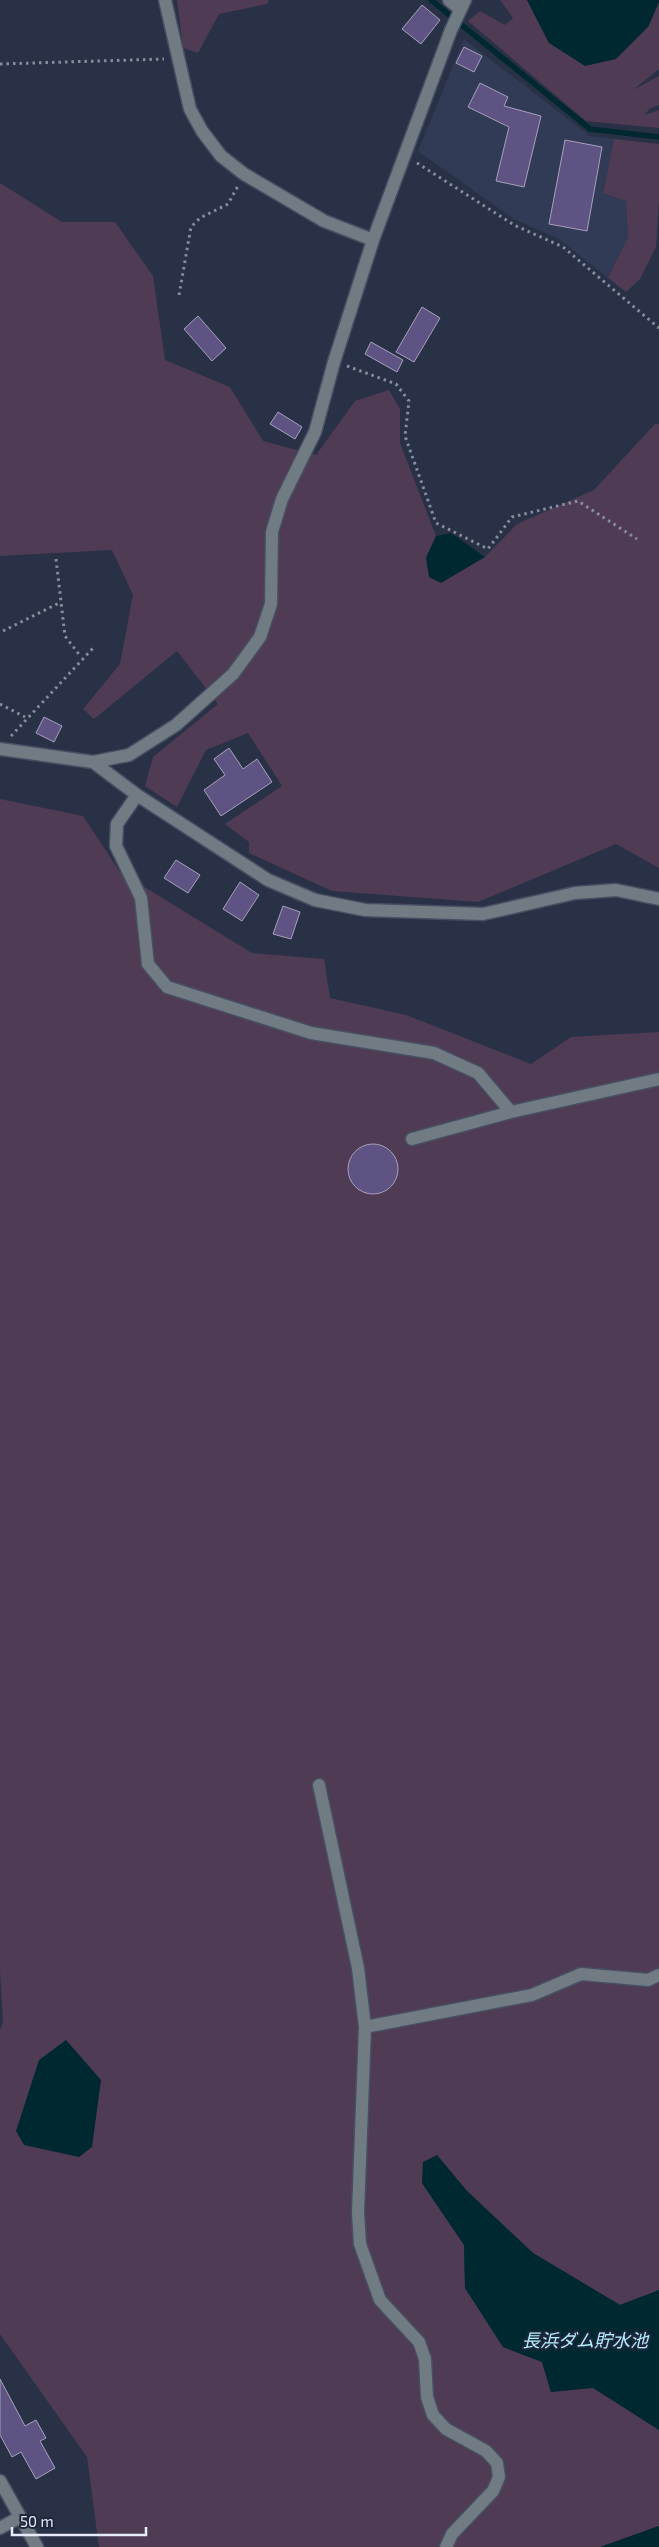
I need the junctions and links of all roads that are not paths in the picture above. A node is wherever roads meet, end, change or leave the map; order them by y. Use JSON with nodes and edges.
{"nodes":[{"id":1,"x":165,"y":0,"type":"edge"},
{"id":2,"x":449,"y":0,"type":"edge"},
{"id":3,"x":462,"y":4,"type":"edge"},
{"id":4,"x":373,"y":240,"type":"junction"},
{"id":5,"x":4,"y":750,"type":"edge"},
{"id":6,"x":93,"y":762,"type":"junction"},
{"id":7,"x":137,"y":795,"type":"junction"},
{"id":8,"x":659,"y":899,"type":"edge"},
{"id":9,"x":659,"y":1079,"type":"edge"},
{"id":10,"x":512,"y":1112,"type":"junction"},
{"id":11,"x":412,"y":1139,"type":"dead end"},
{"id":12,"x":319,"y":1785,"type":"dead end"},
{"id":13,"x":659,"y":1975,"type":"edge"},
{"id":14,"x":365,"y":2027,"type":"junction"},
{"id":15,"x":0,"y":2481,"type":"edge"},
{"id":16,"x":20,"y":2517,"type":"junction"},
{"id":17,"x":0,"y":2528,"type":"edge"},
{"id":18,"x":37,"y":2547,"type":"edge"},
{"id":19,"x":446,"y":2547,"type":"edge"}],
"edges":[{"from":1,"to":4,"type":"street"},
{"from":2,"to":3,"type":"street"},
{"from":3,"to":4,"type":"street"},
{"from":4,"to":6,"type":"street"},
{"from":5,"to":6,"type":"street"},
{"from":6,"to":7,"type":"street"},
{"from":7,"to":8,"type":"street"},
{"from":7,"to":10,"type":"street"},
{"from":9,"to":10,"type":"street"},
{"from":10,"to":11,"type":"street"},
{"from":12,"to":14,"type":"street"},
{"from":13,"to":14,"type":"street"},
{"from":14,"to":19,"type":"street"},
{"from":15,"to":16,"type":"street"},
{"from":16,"to":17,"type":"street"},
{"from":16,"to":18,"type":"street"}]}
